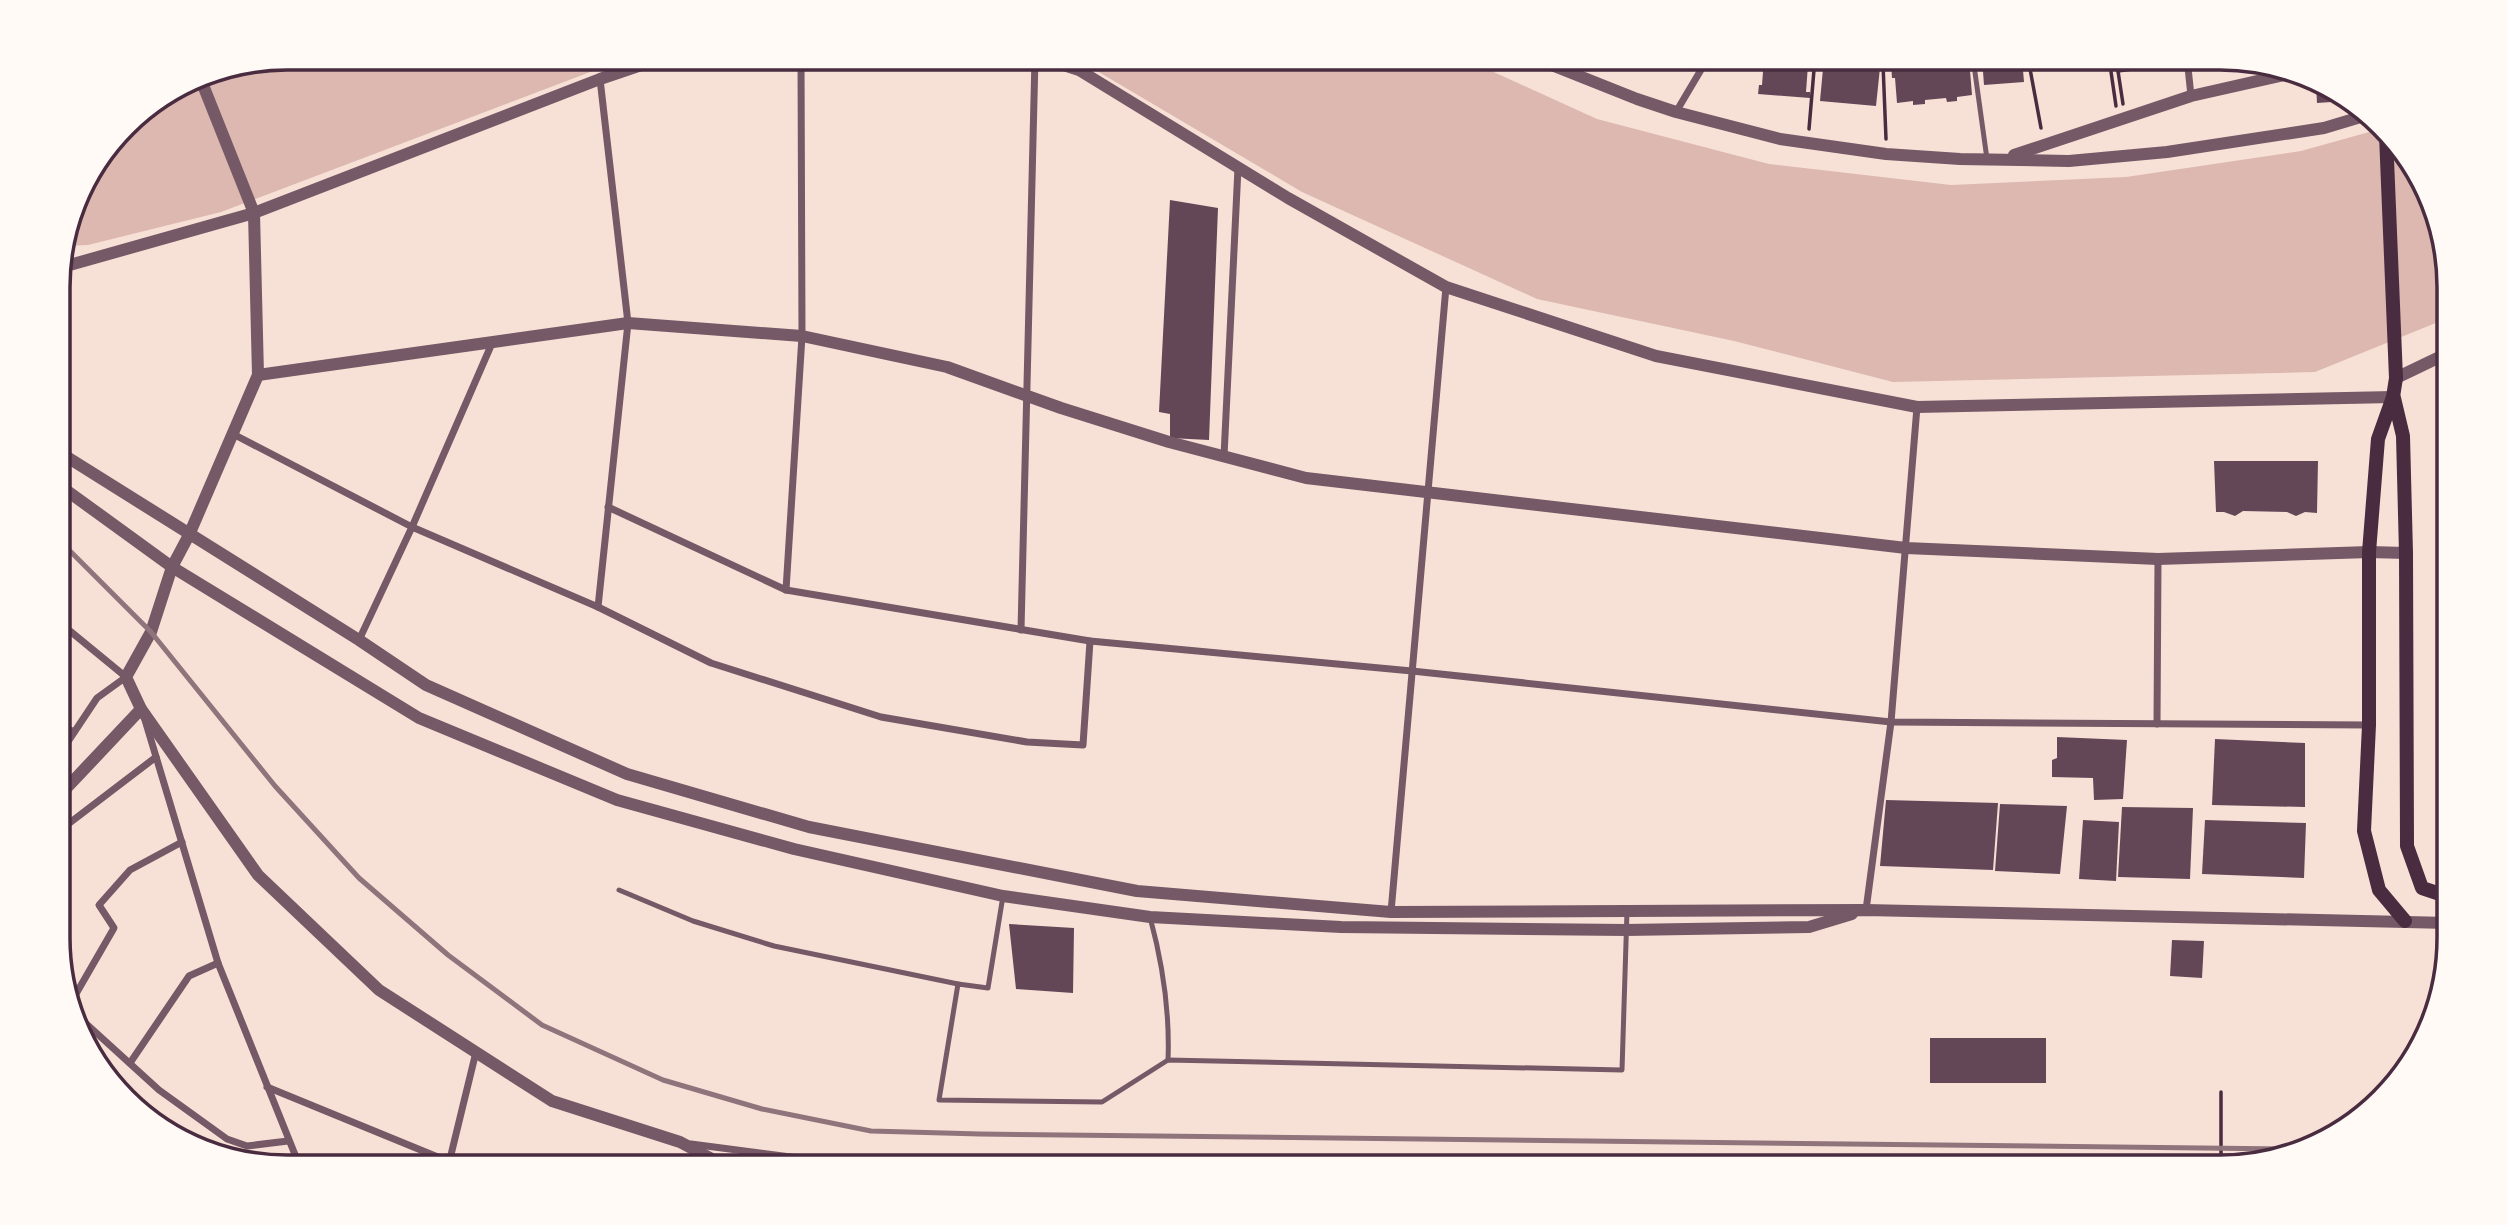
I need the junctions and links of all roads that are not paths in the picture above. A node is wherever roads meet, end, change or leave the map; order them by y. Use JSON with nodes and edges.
{"nodes":[{"id":1,"x":627,"y":70,"type":"edge"},
{"id":2,"x":801,"y":70,"type":"edge"},
{"id":3,"x":1035,"y":70,"type":"edge"},
{"id":4,"x":1079,"y":70,"type":"edge"},
{"id":5,"x":1564,"y":70,"type":"edge"},
{"id":6,"x":1700,"y":70,"type":"edge"},
{"id":7,"x":1975,"y":70,"type":"edge"},
{"id":8,"x":2188,"y":70,"type":"edge"},
{"id":9,"x":2275,"y":77,"type":"edge"},
{"id":10,"x":600,"y":79,"type":"junction"},
{"id":11,"x":204,"y":87,"type":"edge"},
{"id":12,"x":2190,"y":96,"type":"junction"},
{"id":13,"x":1676,"y":112,"type":"junction"},
{"id":14,"x":2356,"y":118,"type":"edge"},
{"id":15,"x":2387,"y":149,"type":"edge"},
{"id":16,"x":1987,"y":159,"type":"junction"},
{"id":17,"x":2004,"y":159,"type":"junction"},
{"id":18,"x":1238,"y":168,"type":"junction"},
{"id":19,"x":254,"y":213,"type":"junction"},
{"id":20,"x":71,"y":265,"type":"edge"},
{"id":21,"x":1446,"y":287,"type":"junction"},
{"id":22,"x":628,"y":323,"type":"junction"},
{"id":23,"x":802,"y":336,"type":"junction"},
{"id":24,"x":493,"y":341,"type":"junction"},
{"id":25,"x":2437,"y":357,"type":"edge"},
{"id":26,"x":2396,"y":373,"type":"junction"},
{"id":27,"x":258,"y":375,"type":"junction"},
{"id":28,"x":1027,"y":394,"type":"junction"},
{"id":29,"x":2393,"y":397,"type":"junction"},
{"id":30,"x":1917,"y":407,"type":"junction"},
{"id":31,"x":233,"y":434,"type":"junction"},
{"id":32,"x":1224,"y":456,"type":"junction"},
{"id":33,"x":70,"y":459,"type":"edge"},
{"id":34,"x":70,"y":493,"type":"edge"},
{"id":35,"x":1428,"y":494,"type":"junction"},
{"id":36,"x":608,"y":507,"type":"junction"},
{"id":37,"x":412,"y":527,"type":"junction"},
{"id":38,"x":189,"y":535,"type":"junction"},
{"id":39,"x":1906,"y":548,"type":"junction"},
{"id":40,"x":2369,"y":552,"type":"junction"},
{"id":41,"x":2406,"y":553,"type":"junction"},
{"id":42,"x":2158,"y":559,"type":"junction"},
{"id":43,"x":172,"y":567,"type":"junction"},
{"id":44,"x":786,"y":590,"type":"junction"},
{"id":45,"x":598,"y":607,"type":"junction"},
{"id":46,"x":1021,"y":630,"type":"junction"},
{"id":47,"x":70,"y":631,"type":"edge"},
{"id":48,"x":359,"y":640,"type":"junction"},
{"id":49,"x":1090,"y":641,"type":"junction"},
{"id":50,"x":1412,"y":671,"type":"junction"},
{"id":51,"x":126,"y":677,"type":"junction"},
{"id":52,"x":141,"y":709,"type":"junction"},
{"id":53,"x":1891,"y":722,"type":"junction"},
{"id":54,"x":2157,"y":724,"type":"junction"},
{"id":55,"x":2369,"y":725,"type":"junction"},
{"id":56,"x":70,"y":730,"type":"edge"},
{"id":57,"x":74,"y":732,"type":"junction"},
{"id":58,"x":70,"y":738,"type":"edge"},
{"id":59,"x":156,"y":757,"type":"junction"},
{"id":60,"x":70,"y":784,"type":"edge"},
{"id":61,"x":70,"y":823,"type":"edge"},
{"id":62,"x":182,"y":842,"type":"junction"},
{"id":63,"x":619,"y":890,"type":"dead end"},
{"id":64,"x":2437,"y":893,"type":"edge"},
{"id":65,"x":1003,"y":896,"type":"junction"},
{"id":66,"x":1866,"y":910,"type":"junction"},
{"id":67,"x":1627,"y":911,"type":"junction"},
{"id":68,"x":1391,"y":912,"type":"junction"},
{"id":69,"x":1150,"y":917,"type":"junction"},
{"id":70,"x":2405,"y":921,"type":"junction"},
{"id":71,"x":2437,"y":922,"type":"edge"},
{"id":72,"x":1626,"y":930,"type":"junction"},
{"id":73,"x":218,"y":963,"type":"junction"},
{"id":74,"x":957,"y":984,"type":"junction"},
{"id":75,"x":77,"y":993,"type":"edge"},
{"id":76,"x":90,"y":1027,"type":"edge"},
{"id":77,"x":476,"y":1052,"type":"junction"},
{"id":78,"x":1167,"y":1060,"type":"junction"},
{"id":79,"x":130,"y":1063,"type":"junction"},
{"id":80,"x":267,"y":1087,"type":"junction"},
{"id":81,"x":288,"y":1141,"type":"junction"},
{"id":82,"x":680,"y":1142,"type":"junction"},
{"id":83,"x":294,"y":1155,"type":"edge"},
{"id":84,"x":428,"y":1155,"type":"edge"},
{"id":85,"x":451,"y":1155,"type":"edge"},
{"id":86,"x":704,"y":1155,"type":"edge"},
{"id":87,"x":778,"y":1155,"type":"edge"}],
"edges":[{"from":1,"to":10,"type":"street"},
{"from":2,"to":23,"type":"street"},
{"from":3,"to":28,"type":"street"},
{"from":4,"to":18,"type":"street"},
{"from":5,"to":13,"type":"street"},
{"from":6,"to":13,"type":"street"},
{"from":7,"to":16,"type":"lane"},
{"from":8,"to":12,"type":"street"},
{"from":9,"to":12,"type":"street"},
{"from":10,"to":19,"type":"street"},
{"from":10,"to":22,"type":"street"},
{"from":11,"to":19,"type":"street"},
{"from":12,"to":17,"type":"street"},
{"from":13,"to":16,"type":"street"},
{"from":14,"to":17,"type":"street"},
{"from":15,"to":26,"type":"main road"},
{"from":16,"to":17,"type":"street"},
{"from":18,"to":21,"type":"street"},
{"from":18,"to":32,"type":"street"},
{"from":19,"to":20,"type":"street"},
{"from":19,"to":27,"type":"street"},
{"from":21,"to":30,"type":"street"},
{"from":21,"to":35,"type":"street"},
{"from":22,"to":23,"type":"street"},
{"from":22,"to":24,"type":"street"},
{"from":22,"to":36,"type":"street"},
{"from":23,"to":28,"type":"street"},
{"from":23,"to":44,"type":"street"},
{"from":24,"to":27,"type":"street"},
{"from":24,"to":37,"type":"street"},
{"from":25,"to":26,"type":"street"},
{"from":26,"to":29,"type":"main road"},
{"from":27,"to":31,"type":"street"},
{"from":28,"to":32,"type":"street"},
{"from":28,"to":46,"type":"street"},
{"from":29,"to":30,"type":"street"},
{"from":29,"to":40,"type":"main road"},
{"from":29,"to":41,"type":"main road"},
{"from":30,"to":39,"type":"street"},
{"from":31,"to":37,"type":"street"},
{"from":31,"to":38,"type":"street"},
{"from":32,"to":35,"type":"street"},
{"from":33,"to":38,"type":"street"},
{"from":34,"to":43,"type":"street"},
{"from":35,"to":39,"type":"street"},
{"from":35,"to":50,"type":"street"},
{"from":36,"to":44,"type":"street"},
{"from":36,"to":45,"type":"street"},
{"from":37,"to":45,"type":"street"},
{"from":37,"to":48,"type":"street"},
{"from":38,"to":43,"type":"street"},
{"from":38,"to":48,"type":"street"},
{"from":39,"to":42,"type":"street"},
{"from":39,"to":53,"type":"street"},
{"from":40,"to":41,"type":"street"},
{"from":40,"to":42,"type":"street"},
{"from":40,"to":55,"type":"main road"},
{"from":41,"to":64,"type":"main road"},
{"from":42,"to":54,"type":"street"},
{"from":43,"to":51,"type":"street"},
{"from":43,"to":65,"type":"street"},
{"from":44,"to":46,"type":"street"},
{"from":45,"to":49,"type":"street"},
{"from":46,"to":49,"type":"street"},
{"from":47,"to":51,"type":"street"},
{"from":48,"to":68,"type":"street"},
{"from":49,"to":50,"type":"street"},
{"from":50,"to":53,"type":"street"},
{"from":50,"to":68,"type":"street"},
{"from":51,"to":52,"type":"street"},
{"from":51,"to":57,"type":"street"},
{"from":52,"to":59,"type":"street"},
{"from":52,"to":60,"type":"street"},
{"from":52,"to":77,"type":"street"},
{"from":53,"to":54,"type":"street"},
{"from":53,"to":66,"type":"street"},
{"from":54,"to":55,"type":"street"},
{"from":55,"to":70,"type":"main road"},
{"from":56,"to":57,"type":"street"},
{"from":57,"to":58,"type":"street"},
{"from":59,"to":61,"type":"street"},
{"from":59,"to":62,"type":"street"},
{"from":62,"to":73,"type":"street"},
{"from":62,"to":75,"type":"street"},
{"from":63,"to":74,"type":"lane"},
{"from":65,"to":69,"type":"street"},
{"from":65,"to":74,"type":"lane"},
{"from":66,"to":67,"type":"street"},
{"from":66,"to":70,"type":"street"},
{"from":66,"to":72,"type":"street"},
{"from":67,"to":68,"type":"street"},
{"from":67,"to":72,"type":"lane"},
{"from":69,"to":72,"type":"street"},
{"from":69,"to":78,"type":"lane"},
{"from":70,"to":71,"type":"street"},
{"from":72,"to":78,"type":"lane"},
{"from":73,"to":79,"type":"street"},
{"from":73,"to":80,"type":"street"},
{"from":74,"to":78,"type":"lane"},
{"from":76,"to":79,"type":"street"},
{"from":77,"to":82,"type":"street"},
{"from":77,"to":85,"type":"street"},
{"from":79,"to":81,"type":"street"},
{"from":80,"to":81,"type":"street"},
{"from":80,"to":84,"type":"street"},
{"from":81,"to":83,"type":"street"},
{"from":82,"to":86,"type":"street"},
{"from":82,"to":87,"type":"street"}]}
